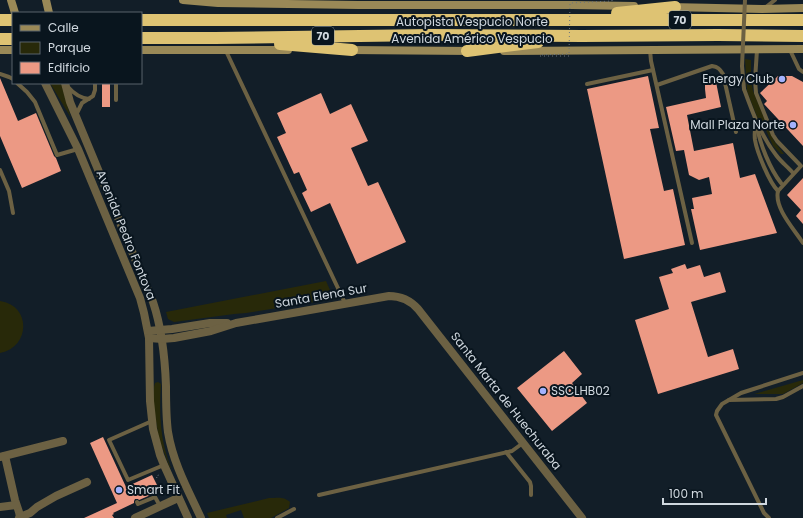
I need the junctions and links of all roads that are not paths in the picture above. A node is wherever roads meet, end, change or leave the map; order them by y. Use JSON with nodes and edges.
{"nodes":[{"id":1,"x":183,"y":0,"type":"edge"},
{"id":2,"x":200,"y":0,"type":"edge"},
{"id":3,"x":745,"y":0,"type":"edge"},
{"id":4,"x":775,"y":0,"type":"edge"},
{"id":5,"x":217,"y":1,"type":"edge"},
{"id":6,"x":12,"y":2,"type":"edge"},
{"id":7,"x":46,"y":2,"type":"edge"},
{"id":8,"x":358,"y":3,"type":"edge"},
{"id":9,"x":675,"y":7,"type":"junction"},
{"id":10,"x":803,"y":8,"type":"edge"},
{"id":11,"x":762,"y":9,"type":"junction"},
{"id":12,"x":15,"y":12,"type":"edge"},
{"id":13,"x":49,"y":12,"type":"edge"},
{"id":14,"x":0,"y":20,"type":"edge"},
{"id":15,"x":12,"y":20,"type":"edge"},
{"id":16,"x":142,"y":20,"type":"edge"},
{"id":17,"x":556,"y":20,"type":"junction"},
{"id":18,"x":803,"y":20,"type":"edge"},
{"id":19,"x":582,"y":36,"type":"junction"},
{"id":20,"x":803,"y":36,"type":"edge"},
{"id":21,"x":142,"y":38,"type":"edge"},
{"id":22,"x":215,"y":38,"type":"junction"},
{"id":23,"x":0,"y":39,"type":"edge"},
{"id":24,"x":12,"y":39,"type":"edge"},
{"id":25,"x":225,"y":49,"type":"junction"},
{"id":26,"x":790,"y":49,"type":"junction"},
{"id":27,"x":803,"y":49,"type":"edge"},
{"id":28,"x":0,"y":50,"type":"edge"},
{"id":29,"x":12,"y":50,"type":"edge"},
{"id":30,"x":142,"y":50,"type":"edge"},
{"id":31,"x":352,"y":50,"type":"junction"},
{"id":32,"x":650,"y":50,"type":"junction"},
{"id":33,"x":757,"y":50,"type":"junction"},
{"id":34,"x":467,"y":51,"type":"junction"},
{"id":35,"x":653,"y":70,"type":"junction"},
{"id":36,"x":803,"y":72,"type":"edge"},
{"id":37,"x":0,"y":74,"type":"edge"},
{"id":38,"x":12,"y":78,"type":"edge"},
{"id":39,"x":18,"y":84,"type":"edge"},
{"id":40,"x":45,"y":84,"type":"edge"},
{"id":41,"x":65,"y":84,"type":"edge"},
{"id":42,"x":66,"y":84,"type":"edge"},
{"id":43,"x":95,"y":84,"type":"edge"},
{"id":44,"x":116,"y":84,"type":"edge"},
{"id":45,"x":587,"y":84,"type":"dead end"},
{"id":46,"x":657,"y":85,"type":"junction"},
{"id":47,"x":90,"y":99,"type":"junction"},
{"id":48,"x":116,"y":100,"type":"dead end"},
{"id":49,"x":76,"y":116,"type":"junction"},
{"id":50,"x":756,"y":120,"type":"junction"},
{"id":51,"x":736,"y":132,"type":"dead end"},
{"id":52,"x":78,"y":150,"type":"junction"},
{"id":53,"x":0,"y":170,"type":"edge"},
{"id":54,"x":793,"y":173,"type":"junction"},
{"id":55,"x":781,"y":183,"type":"dead end"},
{"id":56,"x":778,"y":191,"type":"junction"},
{"id":57,"x":13,"y":214,"type":"dead end"},
{"id":58,"x":692,"y":243,"type":"dead end"},
{"id":59,"x":803,"y":243,"type":"edge"},
{"id":60,"x":409,"y":300,"type":"joint"},
{"id":61,"x":345,"y":304,"type":"junction"},
{"id":62,"x":236,"y":323,"type":"junction"},
{"id":63,"x":160,"y":330,"type":"junction"},
{"id":64,"x":149,"y":334,"type":"junction"},
{"id":65,"x":162,"y":339,"type":"junction"},
{"id":66,"x":803,"y":373,"type":"edge"},
{"id":67,"x":150,"y":384,"type":"junction"},
{"id":68,"x":166,"y":386,"type":"junction"},
{"id":69,"x":803,"y":386,"type":"edge"},
{"id":70,"x":728,"y":400,"type":"junction"},
{"id":71,"x":152,"y":421,"type":"junction"},
{"id":72,"x":64,"y":441,"type":"dead end"},
{"id":73,"x":524,"y":443,"type":"junction"},
{"id":74,"x":506,"y":452,"type":"junction"},
{"id":75,"x":2,"y":457,"type":"edge"},
{"id":76,"x":164,"y":465,"type":"junction"},
{"id":77,"x":128,"y":480,"type":"junction"},
{"id":78,"x":87,"y":482,"type":"dead end"},
{"id":79,"x":130,"y":485,"type":"dead end"},
{"id":80,"x":319,"y":495,"type":"dead end"},
{"id":81,"x":531,"y":495,"type":"dead end"},
{"id":82,"x":178,"y":498,"type":"junction"},
{"id":83,"x":137,"y":502,"type":"dead end"},
{"id":84,"x":16,"y":505,"type":"junction"},
{"id":85,"x":160,"y":506,"type":"junction"},
{"id":86,"x":0,"y":507,"type":"edge"},
{"id":87,"x":294,"y":509,"type":"dead end"},
{"id":88,"x":764,"y":516,"type":"edge"},
{"id":89,"x":19,"y":517,"type":"edge"},
{"id":90,"x":135,"y":518,"type":"edge"},
{"id":91,"x":188,"y":518,"type":"edge"},
{"id":92,"x":201,"y":518,"type":"edge"},
{"id":93,"x":277,"y":518,"type":"edge"},
{"id":94,"x":582,"y":518,"type":"edge"},
{"id":95,"x":769,"y":518,"type":"edge"}],
"edges":[{"from":1,"to":2,"type":"main road"},
{"from":2,"to":5,"type":"main road"},
{"from":3,"to":50,"type":"lane","bridge":true},
{"from":4,"to":11,"type":"lane"},
{"from":5,"to":8,"type":"main road"},
{"from":6,"to":12,"type":"main road"},
{"from":7,"to":13,"type":"main road"},
{"from":8,"to":9,"type":"main road"},
{"from":9,"to":11,"type":"main road"},
{"from":9,"to":17,"type":"highway"},
{"from":10,"to":11,"type":"main road"},
{"from":14,"to":15,"type":"highway"},
{"from":16,"to":17,"type":"highway","name":"Autopista Vespucio Norte","number":"70"},
{"from":17,"to":18,"type":"highway","name":"Autopista Vespucio Norte","number":"70"},
{"from":19,"to":20,"type":"highway","name":"Autopista Vespucio Norte","number":"70"},
{"from":19,"to":22,"type":"highway","name":"Autopista Vespucio Norte","number":"70"},
{"from":19,"to":34,"type":"highway"},
{"from":21,"to":22,"type":"highway","name":"Autopista Vespucio Norte","number":"70"},
{"from":22,"to":31,"type":"highway"},
{"from":23,"to":24,"type":"highway"},
{"from":25,"to":30,"type":"main road","name":"Avenida Américo Vespucio"},
{"from":25,"to":31,"type":"main road","name":"Avenida Américo Vespucio"},
{"from":25,"to":61,"type":"lane"},
{"from":26,"to":27,"type":"main road","name":"Avenida Américo Vespucio"},
{"from":26,"to":33,"type":"main road","name":"Avenida Américo Vespucio"},
{"from":26,"to":36,"type":"lane"},
{"from":28,"to":29,"type":"main road"},
{"from":31,"to":34,"type":"main road","name":"Avenida Américo Vespucio"},
{"from":32,"to":33,"type":"main road","name":"Avenida Américo Vespucio"},
{"from":32,"to":34,"type":"main road","name":"Avenida Américo Vespucio"},
{"from":32,"to":35,"type":"lane"},
{"from":33,"to":54,"type":"lane"},
{"from":35,"to":45,"type":"lane"},
{"from":35,"to":46,"type":"lane"},
{"from":37,"to":38,"type":"lane"},
{"from":39,"to":52,"type":"lane"},
{"from":40,"to":52,"type":"street","name":"Avenida Pedro Fontova"},
{"from":41,"to":49,"type":"street","name":"Avenida Pedro Fontova"},
{"from":42,"to":47,"type":"lane"},
{"from":43,"to":47,"type":"lane"},
{"from":44,"to":48,"type":"lane"},
{"from":46,"to":51,"type":"lane"},
{"from":46,"to":58,"type":"lane"},
{"from":47,"to":49,"type":"lane"},
{"from":49,"to":63,"type":"street","name":"Avenida Pedro Fontova"},
{"from":50,"to":54,"type":"lane"},
{"from":50,"to":55,"type":"lane"},
{"from":50,"to":56,"type":"lane"},
{"from":52,"to":64,"type":"street","name":"Avenida Pedro Fontova"},
{"from":53,"to":57,"type":"lane"},
{"from":54,"to":56,"type":"lane"},
{"from":56,"to":59,"type":"lane"},
{"from":60,"to":61,"type":"street","name":"Santa Elena Sur"},
{"from":60,"to":73,"type":"street","name":"Santa Marta de Huechuraba"},
{"from":61,"to":62,"type":"street","name":"Santa Elena Sur"},
{"from":62,"to":63,"type":"street","name":"Santa Elena Sur"},
{"from":62,"to":65,"type":"street","name":"Santa Elena Sur"},
{"from":63,"to":64,"type":"street","name":"Santa Elena Sur"},
{"from":63,"to":65,"type":"street","name":"Avenida Pedro Fontova"},
{"from":64,"to":65,"type":"street","name":"Santa Elena Sur"},
{"from":64,"to":67,"type":"street","name":"Avenida Pedro Fontova"},
{"from":65,"to":68,"type":"street","name":"Avenida Pedro Fontova"},
{"from":66,"to":70,"type":"lane"},
{"from":67,"to":68,"type":"street"},
{"from":67,"to":71,"type":"street","name":"Avenida Pedro Fontova"},
{"from":68,"to":92,"type":"street","name":"Avenida Pedro Fontova"},
{"from":69,"to":70,"type":"lane"},
{"from":70,"to":88,"type":"lane"},
{"from":71,"to":76,"type":"street","name":"Avenida Pedro Fontova"},
{"from":71,"to":77,"type":"lane"},
{"from":72,"to":75,"type":"street"},
{"from":73,"to":74,"type":"lane"},
{"from":73,"to":94,"type":"street","name":"Santa Marta de Huechuraba"},
{"from":74,"to":80,"type":"lane"},
{"from":74,"to":81,"type":"lane"},
{"from":75,"to":84,"type":"street"},
{"from":76,"to":77,"type":"lane"},
{"from":76,"to":82,"type":"street","name":"Avenida Pedro Fontova"},
{"from":77,"to":79,"type":"lane"},
{"from":78,"to":89,"type":"street"},
{"from":82,"to":85,"type":"street"},
{"from":82,"to":91,"type":"street","name":"Avenida Pedro Fontova"},
{"from":83,"to":85,"type":"lane"},
{"from":84,"to":86,"type":"street"},
{"from":84,"to":89,"type":"street"},
{"from":85,"to":90,"type":"street"},
{"from":87,"to":93,"type":"lane"},
{"from":88,"to":95,"type":"lane"}]}
